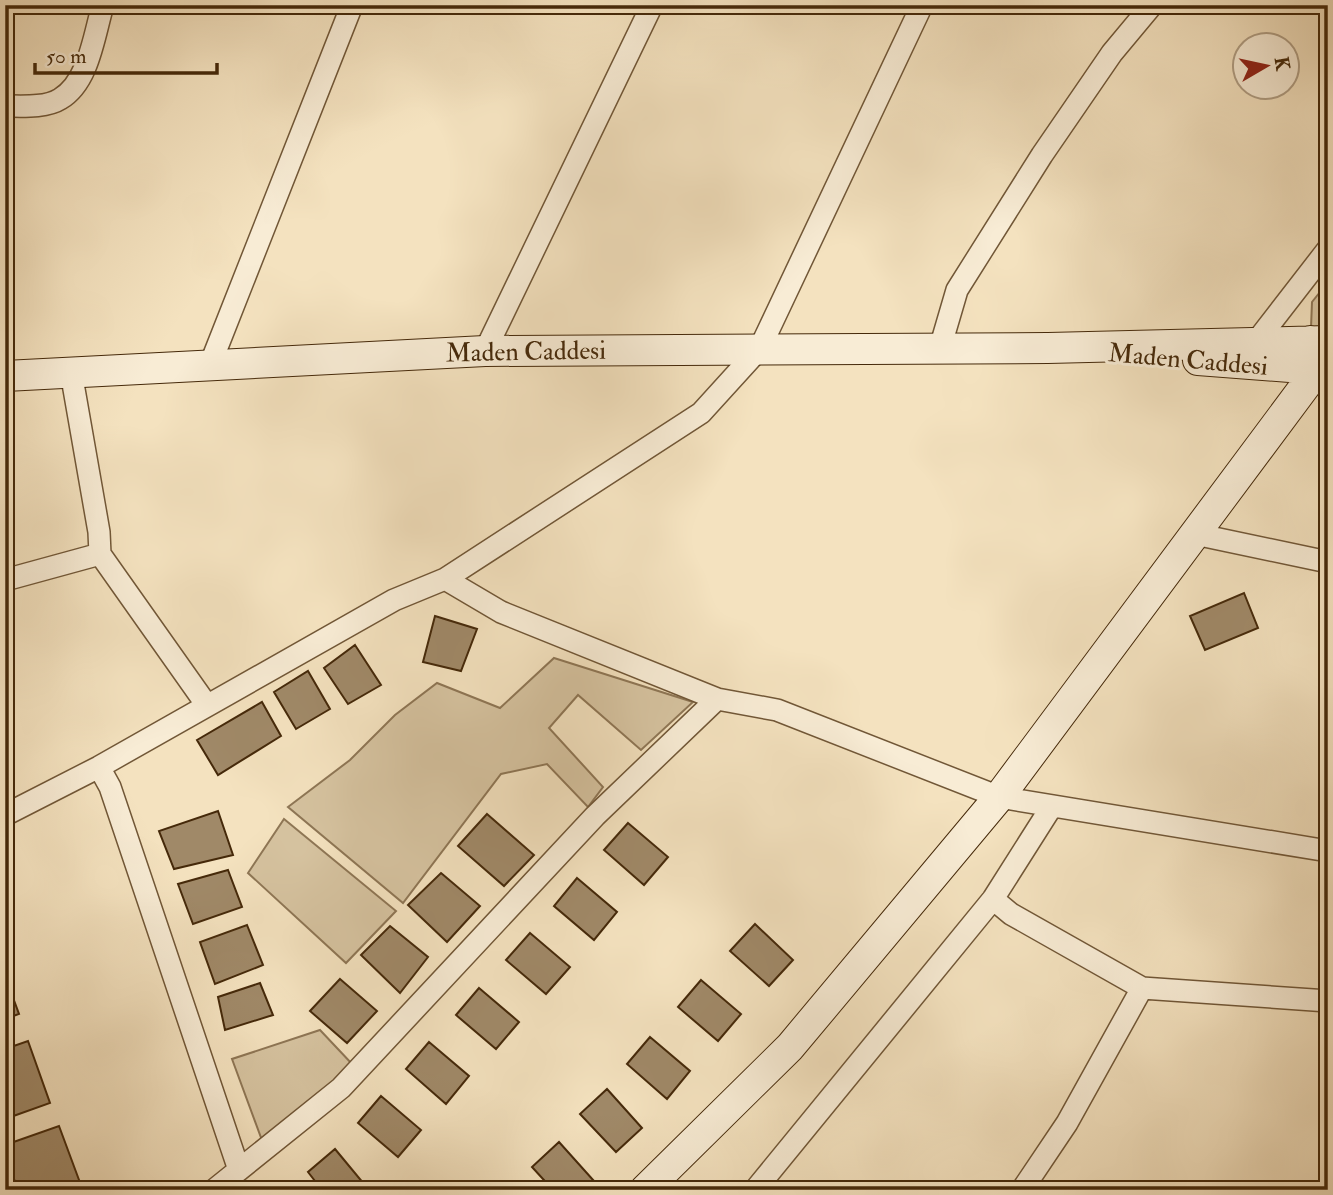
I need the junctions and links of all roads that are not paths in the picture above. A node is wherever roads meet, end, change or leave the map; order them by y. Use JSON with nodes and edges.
{"nodes":[{"id":1,"x":103,"y":5,"type":"edge"},
{"id":2,"x":352,"y":5,"type":"edge"},
{"id":3,"x":652,"y":5,"type":"edge"},
{"id":4,"x":922,"y":5,"type":"edge"},
{"id":5,"x":1152,"y":5,"type":"edge"},
{"id":6,"x":5,"y":106,"type":"edge"},
{"id":7,"x":1328,"y":249,"type":"edge"},
{"id":8,"x":1319,"y":341,"type":"edge"},
{"id":9,"x":1256,"y":342,"type":"junction"},
{"id":10,"x":760,"y":348,"type":"junction"},
{"id":11,"x":940,"y":348,"type":"junction"},
{"id":12,"x":1048,"y":348,"type":"junction"},
{"id":13,"x":485,"y":351,"type":"junction"},
{"id":14,"x":210,"y":365,"type":"junction"},
{"id":15,"x":1322,"y":370,"type":"edge"},
{"id":16,"x":71,"y":372,"type":"junction"},
{"id":17,"x":5,"y":376,"type":"edge"},
{"id":18,"x":1195,"y":534,"type":"junction"},
{"id":19,"x":100,"y":554,"type":"junction"},
{"id":20,"x":1328,"y":562,"type":"edge"},
{"id":21,"x":445,"y":579,"type":"junction"},
{"id":22,"x":5,"y":580,"type":"edge"},
{"id":23,"x":716,"y":699,"type":"junction"},
{"id":24,"x":206,"y":704,"type":"junction"},
{"id":25,"x":99,"y":767,"type":"junction"},
{"id":26,"x":999,"y":797,"type":"junction"},
{"id":27,"x":1052,"y":806,"type":"junction"},
{"id":28,"x":5,"y":815,"type":"edge"},
{"id":29,"x":1328,"y":851,"type":"edge"},
{"id":30,"x":993,"y":899,"type":"junction"},
{"id":31,"x":1142,"y":988,"type":"junction"},
{"id":32,"x":1328,"y":1001,"type":"edge"},
{"id":33,"x":239,"y":1170,"type":"junction"},
{"id":34,"x":214,"y":1190,"type":"edge"},
{"id":35,"x":645,"y":1190,"type":"edge"},
{"id":36,"x":755,"y":1190,"type":"edge"},
{"id":37,"x":1022,"y":1190,"type":"edge"}],
"edges":[{"from":1,"to":6,"type":"street"},
{"from":2,"to":14,"type":"street"},
{"from":3,"to":13,"type":"street"},
{"from":4,"to":10,"type":"street"},
{"from":5,"to":11,"type":"street"},
{"from":7,"to":9,"type":"street"},
{"from":8,"to":9,"type":"main road","name":"Maden Caddesi"},
{"from":8,"to":15,"type":"main road"},
{"from":9,"to":12,"type":"main road","name":"Maden Caddesi"},
{"from":10,"to":11,"type":"main road","name":"Maden Caddesi"},
{"from":10,"to":13,"type":"main road","name":"Maden Caddesi"},
{"from":10,"to":21,"type":"street"},
{"from":11,"to":12,"type":"main road","name":"Maden Caddesi"},
{"from":12,"to":15,"type":"main road","name":"Maden Caddesi"},
{"from":13,"to":14,"type":"main road","name":"Maden Caddesi"},
{"from":14,"to":16,"type":"main road","name":"Maden Caddesi"},
{"from":15,"to":18,"type":"main road"},
{"from":16,"to":17,"type":"main road","name":"Maden Caddesi"},
{"from":16,"to":19,"type":"street"},
{"from":18,"to":20,"type":"street"},
{"from":18,"to":26,"type":"main road"},
{"from":19,"to":22,"type":"street"},
{"from":19,"to":24,"type":"street"},
{"from":21,"to":23,"type":"street"},
{"from":21,"to":24,"type":"street"},
{"from":23,"to":26,"type":"street"},
{"from":23,"to":33,"type":"street"},
{"from":24,"to":25,"type":"street"},
{"from":25,"to":28,"type":"street"},
{"from":25,"to":33,"type":"street"},
{"from":26,"to":27,"type":"street"},
{"from":26,"to":35,"type":"main road"},
{"from":27,"to":29,"type":"street"},
{"from":27,"to":30,"type":"street"},
{"from":30,"to":31,"type":"street"},
{"from":30,"to":36,"type":"street"},
{"from":31,"to":32,"type":"street"},
{"from":31,"to":37,"type":"street"},
{"from":33,"to":34,"type":"street"}]}
